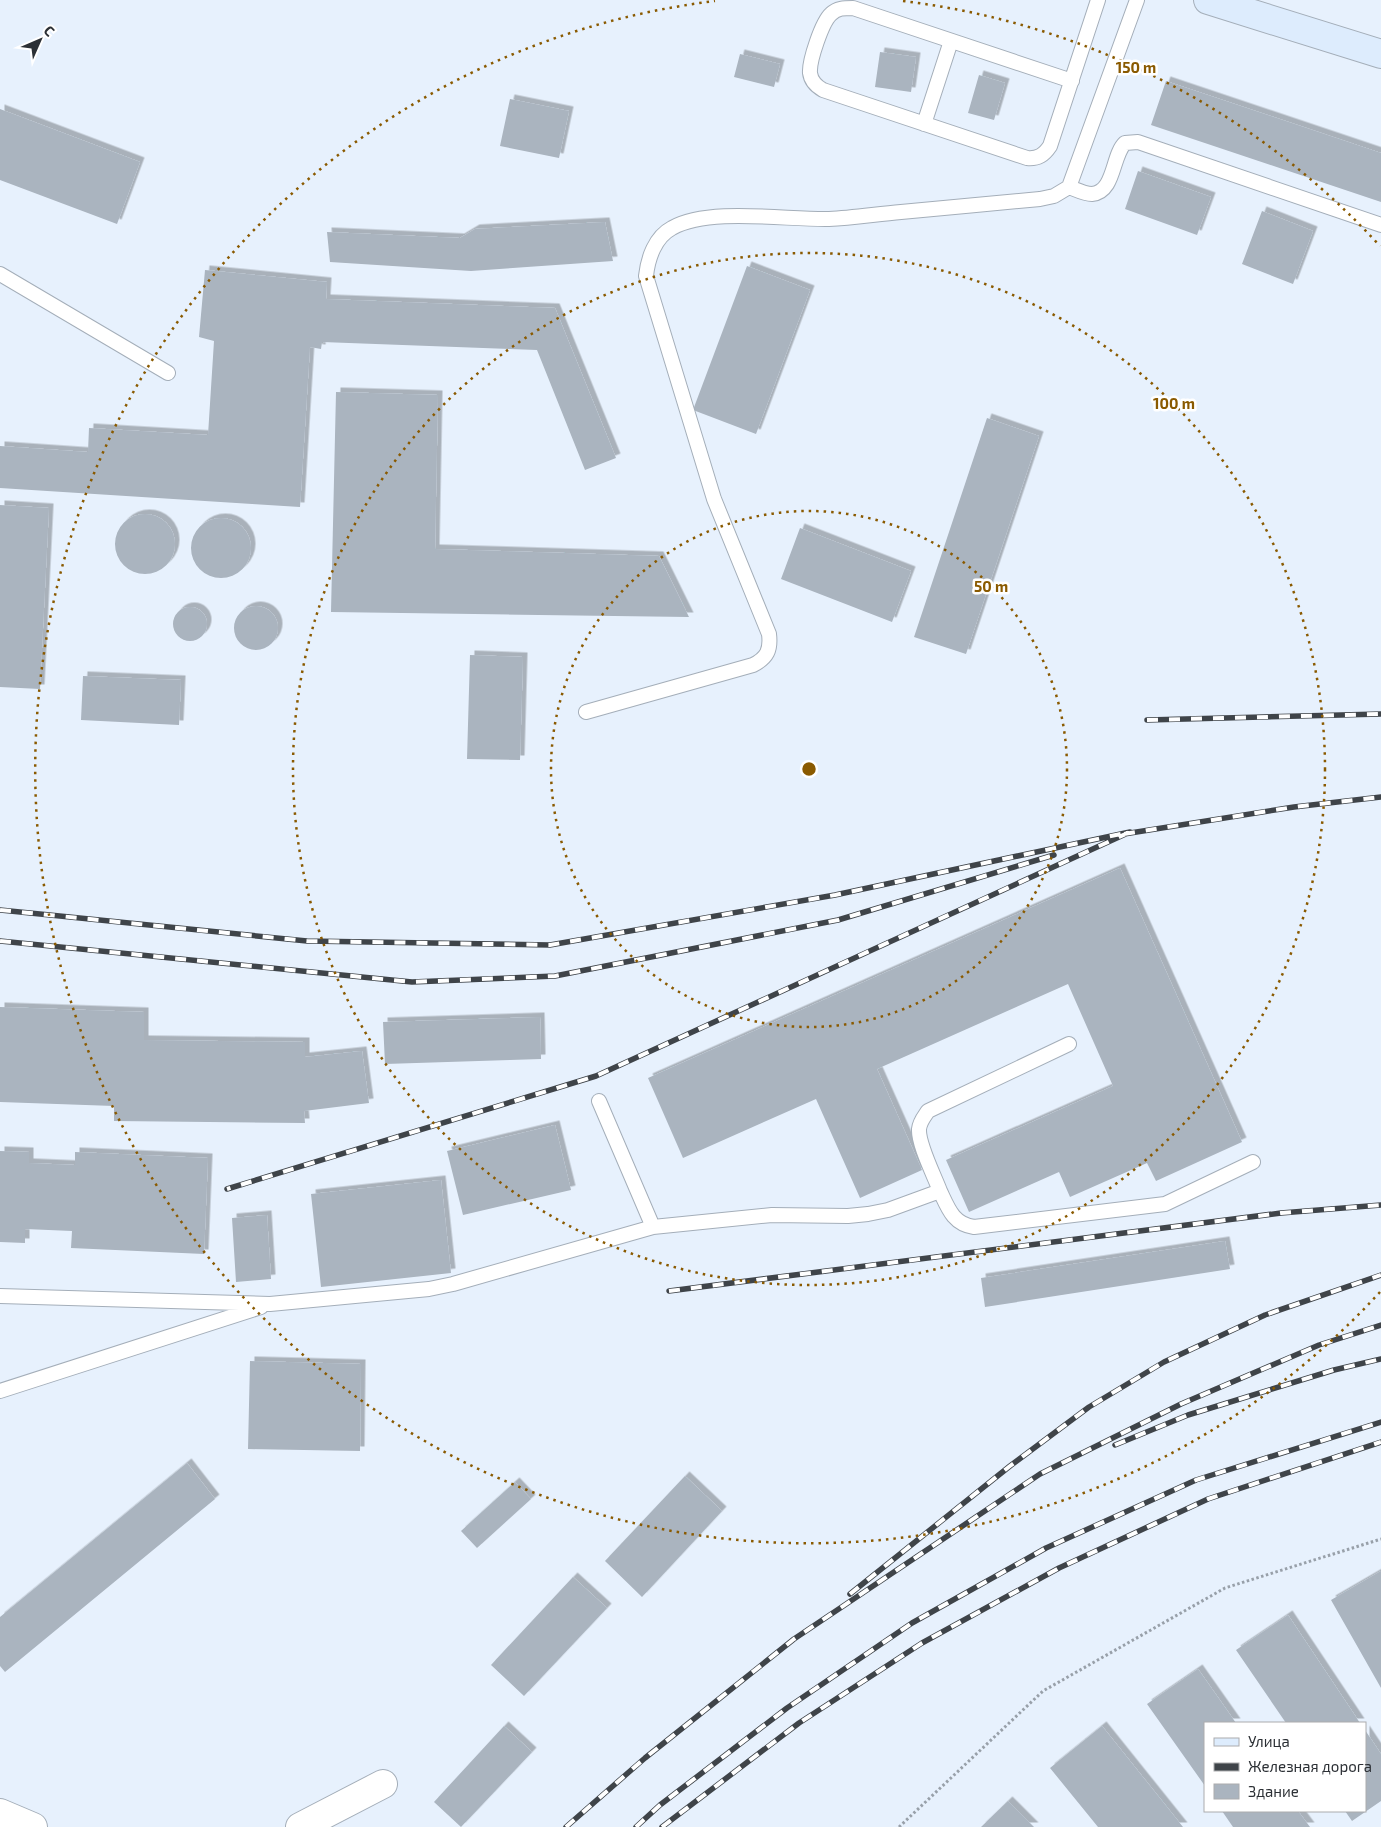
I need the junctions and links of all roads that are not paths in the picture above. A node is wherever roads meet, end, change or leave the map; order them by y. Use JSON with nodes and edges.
{"nodes":[{"id":1,"x":1098,"y":0,"type":"edge"},
{"id":2,"x":1137,"y":0,"type":"edge"},
{"id":3,"x":1208,"y":0,"type":"edge"},
{"id":4,"x":951,"y":41,"type":"junction"},
{"id":5,"x":1381,"y":54,"type":"edge"},
{"id":6,"x":1072,"y":81,"type":"junction"},
{"id":7,"x":924,"y":124,"type":"junction"},
{"id":8,"x":1069,"y":187,"type":"junction"},
{"id":9,"x":1381,"y":225,"type":"edge"},
{"id":10,"x":0,"y":274,"type":"edge"},
{"id":11,"x":168,"y":373,"type":"dead end"},
{"id":12,"x":586,"y":712,"type":"dead end"},
{"id":13,"x":1069,"y":1044,"type":"dead end"},
{"id":14,"x":599,"y":1101,"type":"dead end"},
{"id":15,"x":1253,"y":1162,"type":"dead end"},
{"id":16,"x":940,"y":1191,"type":"junction"},
{"id":17,"x":653,"y":1227,"type":"junction"},
{"id":18,"x":0,"y":1296,"type":"edge"},
{"id":19,"x":270,"y":1304,"type":"junction"},
{"id":20,"x":0,"y":1391,"type":"edge"},
{"id":21,"x":383,"y":1784,"type":"dead end"},
{"id":22,"x":0,"y":1812,"type":"edge"},
{"id":23,"x":33,"y":1827,"type":"edge"},
{"id":24,"x":300,"y":1827,"type":"edge"}],
"edges":[{"from":1,"to":6,"type":"lane"},
{"from":2,"to":8,"type":"lane"},
{"from":3,"to":5,"type":"main road"},
{"from":4,"to":6,"type":"lane"},
{"from":4,"to":7,"type":"lane"},
{"from":4,"to":7,"type":"lane"},
{"from":6,"to":7,"type":"lane"},
{"from":8,"to":9,"type":"lane"},
{"from":8,"to":12,"type":"lane"},
{"from":10,"to":11,"type":"lane"},
{"from":13,"to":16,"type":"lane"},
{"from":14,"to":17,"type":"lane"},
{"from":15,"to":16,"type":"lane"},
{"from":16,"to":17,"type":"lane"},
{"from":17,"to":19,"type":"lane"},
{"from":18,"to":19,"type":"lane"},
{"from":19,"to":20,"type":"lane"},
{"from":21,"to":24,"type":"street"},
{"from":22,"to":23,"type":"street"}]}
